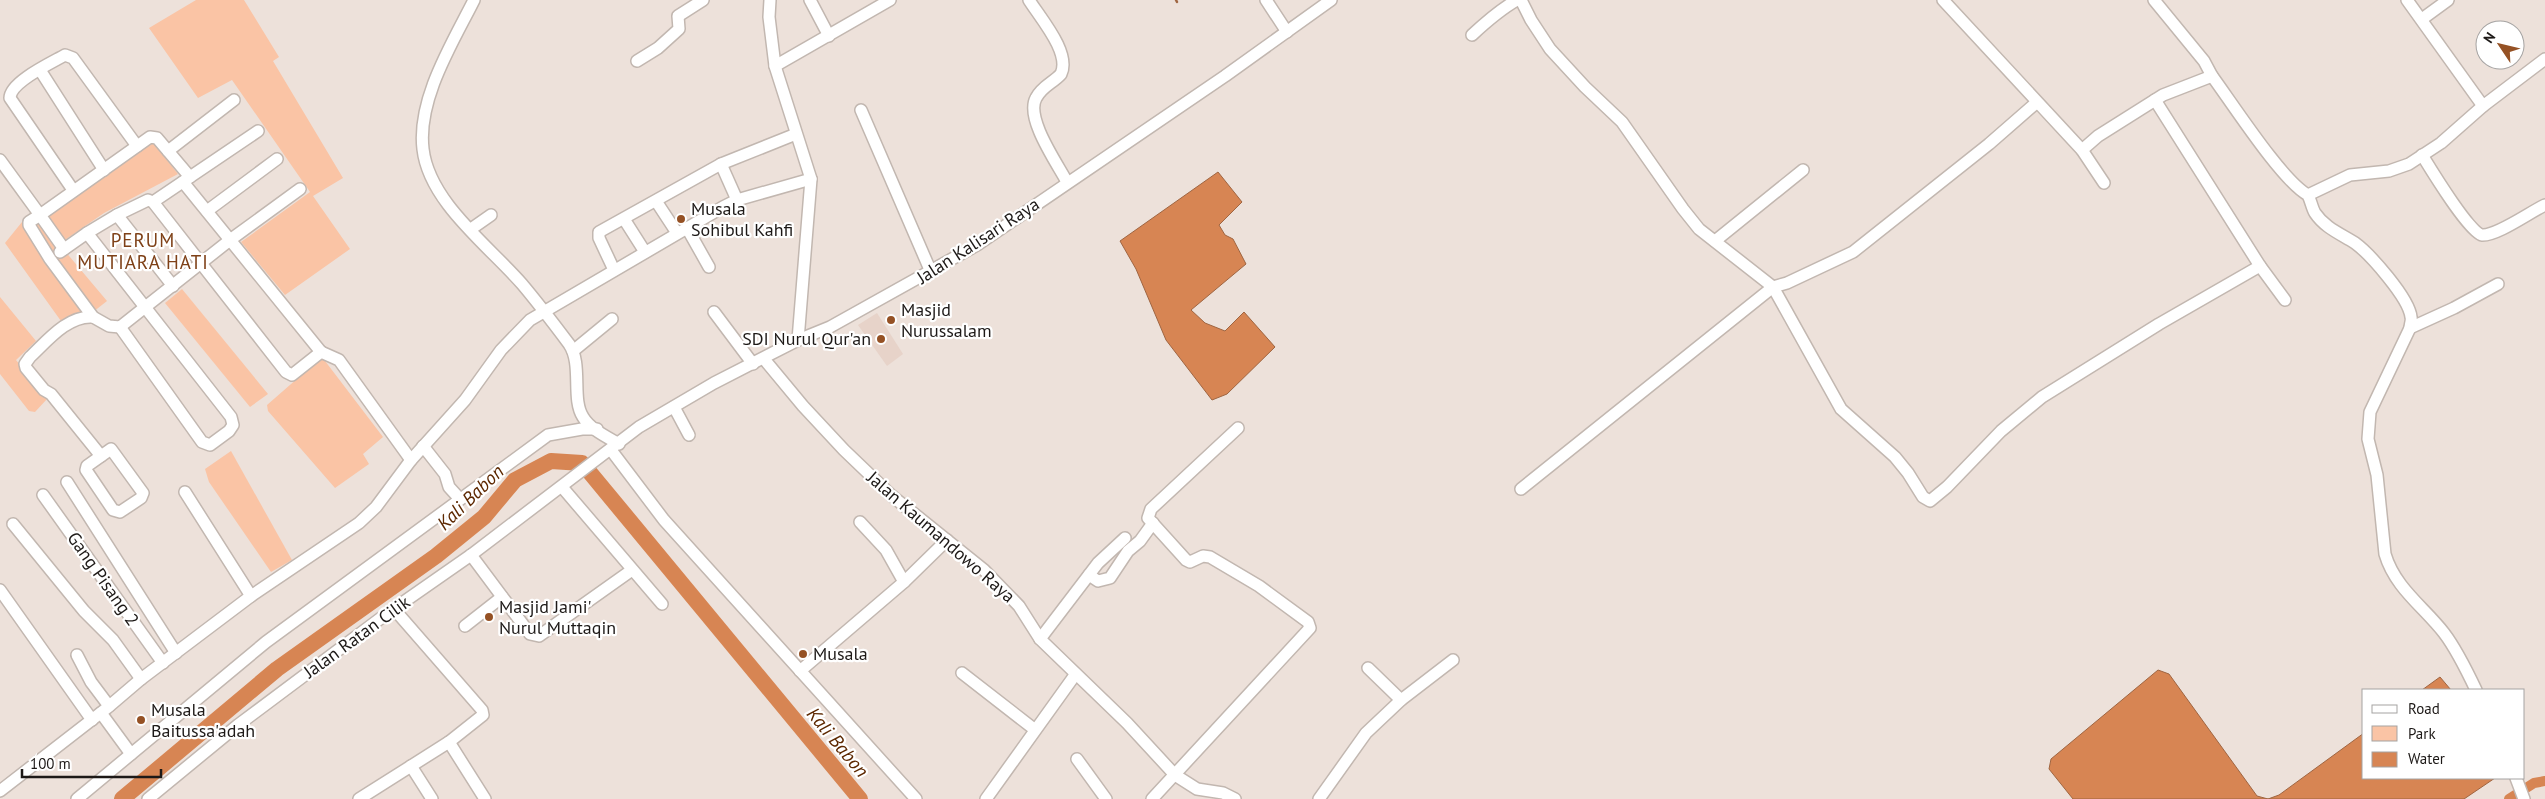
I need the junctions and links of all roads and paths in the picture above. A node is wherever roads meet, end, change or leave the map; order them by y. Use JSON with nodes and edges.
{"nodes":[{"id":1,"x":474,"y":0,"type":"edge"},
{"id":2,"x":703,"y":0,"type":"edge"},
{"id":3,"x":770,"y":0,"type":"edge"},
{"id":4,"x":810,"y":0,"type":"edge"},
{"id":5,"x":890,"y":0,"type":"edge"},
{"id":6,"x":1029,"y":0,"type":"edge"},
{"id":7,"x":1266,"y":0,"type":"edge"},
{"id":8,"x":1331,"y":0,"type":"edge"},
{"id":9,"x":1517,"y":0,"type":"edge"},
{"id":10,"x":1521,"y":0,"type":"edge"},
{"id":11,"x":1943,"y":0,"type":"edge"},
{"id":12,"x":2154,"y":0,"type":"edge"},
{"id":13,"x":2407,"y":0,"type":"edge"},
{"id":14,"x":2448,"y":0,"type":"edge"},
{"id":15,"x":2422,"y":19,"type":"junction"},
{"id":16,"x":1287,"y":32,"type":"junction"},
{"id":17,"x":1472,"y":35,"type":"dead end"},
{"id":18,"x":830,"y":36,"type":"junction"},
{"id":19,"x":2545,"y":59,"type":"edge"},
{"id":20,"x":636,"y":62,"type":"dead end"},
{"id":21,"x":775,"y":66,"type":"junction"},
{"id":22,"x":40,"y":70,"type":"junction"},
{"id":23,"x":2212,"y":76,"type":"junction"},
{"id":24,"x":234,"y":100,"type":"dead end"},
{"id":25,"x":2154,"y":100,"type":"junction"},
{"id":26,"x":2036,"y":103,"type":"junction"},
{"id":27,"x":2483,"y":106,"type":"junction"},
{"id":28,"x":861,"y":110,"type":"dead end"},
{"id":29,"x":258,"y":131,"type":"dead end"},
{"id":30,"x":796,"y":134,"type":"junction"},
{"id":31,"x":137,"y":146,"type":"junction"},
{"id":32,"x":168,"y":150,"type":"junction"},
{"id":33,"x":2082,"y":150,"type":"junction"},
{"id":34,"x":2422,"y":155,"type":"junction"},
{"id":35,"x":0,"y":160,"type":"edge"},
{"id":36,"x":277,"y":160,"type":"dead end"},
{"id":37,"x":721,"y":164,"type":"junction"},
{"id":38,"x":104,"y":170,"type":"junction"},
{"id":39,"x":1803,"y":170,"type":"dead end"},
{"id":40,"x":811,"y":179,"type":"junction"},
{"id":41,"x":187,"y":180,"type":"junction"},
{"id":42,"x":1067,"y":182,"type":"junction"},
{"id":43,"x":2104,"y":183,"type":"dead end"},
{"id":44,"x":300,"y":189,"type":"dead end"},
{"id":45,"x":73,"y":190,"type":"junction"},
{"id":46,"x":2308,"y":195,"type":"junction"},
{"id":47,"x":737,"y":200,"type":"junction"},
{"id":48,"x":656,"y":201,"type":"junction"},
{"id":49,"x":152,"y":202,"type":"junction"},
{"id":50,"x":2545,"y":205,"type":"edge"},
{"id":51,"x":207,"y":211,"type":"junction"},
{"id":52,"x":40,"y":215,"type":"junction"},
{"id":53,"x":117,"y":215,"type":"junction"},
{"id":54,"x":491,"y":215,"type":"dead end"},
{"id":55,"x":624,"y":219,"type":"junction"},
{"id":56,"x":471,"y":230,"type":"junction"},
{"id":57,"x":682,"y":230,"type":"junction"},
{"id":58,"x":87,"y":233,"type":"junction"},
{"id":59,"x":230,"y":240,"type":"junction"},
{"id":60,"x":1715,"y":241,"type":"junction"},
{"id":61,"x":64,"y":249,"type":"junction"},
{"id":62,"x":645,"y":252,"type":"junction"},
{"id":63,"x":50,"y":259,"type":"junction"},
{"id":64,"x":201,"y":264,"type":"junction"},
{"id":65,"x":708,"y":266,"type":"dead end"},
{"id":66,"x":2260,"y":266,"type":"junction"},
{"id":67,"x":614,"y":270,"type":"junction"},
{"id":68,"x":931,"y":272,"type":"junction"},
{"id":69,"x":2498,"y":284,"type":"dead end"},
{"id":70,"x":172,"y":286,"type":"junction"},
{"id":71,"x":1773,"y":287,"type":"junction"},
{"id":72,"x":2285,"y":300,"type":"dead end"},
{"id":73,"x":145,"y":307,"type":"junction"},
{"id":74,"x":544,"y":312,"type":"junction"},
{"id":75,"x":714,"y":312,"type":"dead end"},
{"id":76,"x":93,"y":317,"type":"junction"},
{"id":77,"x":612,"y":320,"type":"dead end"},
{"id":78,"x":120,"y":327,"type":"junction"},
{"id":79,"x":2410,"y":328,"type":"junction"},
{"id":80,"x":798,"y":340,"type":"junction"},
{"id":81,"x":573,"y":351,"type":"junction"},
{"id":82,"x":321,"y":352,"type":"junction"},
{"id":83,"x":764,"y":359,"type":"junction"},
{"id":84,"x":753,"y":364,"type":"junction"},
{"id":85,"x":674,"y":407,"type":"junction"},
{"id":86,"x":1238,"y":428,"type":"dead end"},
{"id":87,"x":597,"y":429,"type":"junction"},
{"id":88,"x":689,"y":435,"type":"dead end"},
{"id":89,"x":423,"y":446,"type":"junction"},
{"id":90,"x":612,"y":449,"type":"junction"},
{"id":91,"x":101,"y":456,"type":"junction"},
{"id":92,"x":411,"y":460,"type":"junction"},
{"id":93,"x":67,"y":482,"type":"dead end"},
{"id":94,"x":566,"y":484,"type":"junction"},
{"id":95,"x":1521,"y":489,"type":"dead end"},
{"id":96,"x":185,"y":492,"type":"dead end"},
{"id":97,"x":43,"y":495,"type":"dead end"},
{"id":98,"x":459,"y":498,"type":"junction"},
{"id":99,"x":860,"y":522,"type":"dead end"},
{"id":100,"x":1153,"y":523,"type":"junction"},
{"id":101,"x":13,"y":524,"type":"dead end"},
{"id":102,"x":1125,"y":538,"type":"dead end"},
{"id":103,"x":947,"y":540,"type":"junction"},
{"id":104,"x":471,"y":555,"type":"junction"},
{"id":105,"x":632,"y":570,"type":"junction"},
{"id":106,"x":1088,"y":575,"type":"junction"},
{"id":107,"x":904,"y":582,"type":"junction"},
{"id":108,"x":0,"y":590,"type":"edge"},
{"id":109,"x":251,"y":596,"type":"junction"},
{"id":110,"x":502,"y":597,"type":"junction"},
{"id":111,"x":662,"y":604,"type":"dead end"},
{"id":112,"x":394,"y":609,"type":"junction"},
{"id":113,"x":465,"y":626,"type":"dead end"},
{"id":114,"x":1040,"y":639,"type":"junction"},
{"id":115,"x":176,"y":653,"type":"junction"},
{"id":116,"x":77,"y":655,"type":"dead end"},
{"id":117,"x":1453,"y":660,"type":"dead end"},
{"id":118,"x":163,"y":663,"type":"junction"},
{"id":119,"x":1368,"y":668,"type":"dead end"},
{"id":120,"x":800,"y":671,"type":"junction"},
{"id":121,"x":962,"y":673,"type":"dead end"},
{"id":122,"x":1075,"y":675,"type":"junction"},
{"id":123,"x":141,"y":678,"type":"junction"},
{"id":124,"x":2475,"y":689,"type":"edge"},
{"id":125,"x":1401,"y":700,"type":"junction"},
{"id":126,"x":101,"y":713,"type":"junction"},
{"id":127,"x":1034,"y":729,"type":"junction"},
{"id":128,"x":449,"y":742,"type":"junction"},
{"id":129,"x":131,"y":754,"type":"junction"},
{"id":130,"x":1078,"y":759,"type":"dead end"},
{"id":131,"x":412,"y":766,"type":"junction"},
{"id":132,"x":1175,"y":775,"type":"junction"},
{"id":133,"x":2516,"y":779,"type":"edge"},
{"id":134,"x":0,"y":790,"type":"edge"},
{"id":135,"x":378,"y":794,"type":"edge"},
{"id":136,"x":76,"y":799,"type":"edge"},
{"id":137,"x":148,"y":799,"type":"edge"},
{"id":138,"x":359,"y":799,"type":"edge"},
{"id":139,"x":432,"y":799,"type":"edge"},
{"id":140,"x":485,"y":799,"type":"edge"},
{"id":141,"x":916,"y":799,"type":"edge"},
{"id":142,"x":986,"y":799,"type":"edge"},
{"id":143,"x":1106,"y":799,"type":"edge"},
{"id":144,"x":1152,"y":799,"type":"edge"},
{"id":145,"x":1235,"y":799,"type":"edge"},
{"id":146,"x":1319,"y":799,"type":"edge"},
{"id":147,"x":2524,"y":799,"type":"edge"}],
"edges":[{"from":1,"to":56,"type":"street"},
{"from":2,"to":20,"type":"street"},
{"from":3,"to":21,"type":"street"},
{"from":4,"to":18,"type":"street"},
{"from":5,"to":18,"type":"street"},
{"from":6,"to":42,"type":"street"},
{"from":7,"to":16,"type":"street"},
{"from":8,"to":16,"type":"street","name":"Jalan Kalisari Raya"},
{"from":9,"to":17,"type":"street"},
{"from":10,"to":60,"type":"street"},
{"from":11,"to":26,"type":"street"},
{"from":12,"to":23,"type":"street"},
{"from":13,"to":15,"type":"street"},
{"from":14,"to":15,"type":"street"},
{"from":15,"to":27,"type":"street"},
{"from":16,"to":42,"type":"street","name":"Jalan Kalisari Raya"},
{"from":18,"to":21,"type":"street"},
{"from":19,"to":27,"type":"street"},
{"from":21,"to":30,"type":"street"},
{"from":22,"to":31,"type":"street"},
{"from":22,"to":38,"type":"street"},
{"from":22,"to":45,"type":"street"},
{"from":23,"to":25,"type":"street"},
{"from":23,"to":46,"type":"street"},
{"from":24,"to":32,"type":"street"},
{"from":25,"to":33,"type":"street"},
{"from":25,"to":66,"type":"street"},
{"from":26,"to":33,"type":"street"},
{"from":26,"to":71,"type":"street"},
{"from":27,"to":34,"type":"street"},
{"from":28,"to":68,"type":"street"},
{"from":29,"to":41,"type":"street"},
{"from":30,"to":37,"type":"street"},
{"from":30,"to":40,"type":"street"},
{"from":31,"to":32,"type":"street"},
{"from":31,"to":38,"type":"street"},
{"from":32,"to":41,"type":"street"},
{"from":33,"to":43,"type":"street"},
{"from":34,"to":46,"type":"street"},
{"from":34,"to":50,"type":"street"},
{"from":35,"to":52,"type":"street"},
{"from":36,"to":51,"type":"street"},
{"from":37,"to":47,"type":"street"},
{"from":37,"to":48,"type":"street"},
{"from":38,"to":45,"type":"street"},
{"from":39,"to":60,"type":"street"},
{"from":40,"to":47,"type":"street"},
{"from":40,"to":80,"type":"street"},
{"from":41,"to":49,"type":"street"},
{"from":41,"to":51,"type":"street"},
{"from":42,"to":68,"type":"street","name":"Jalan Kalisari Raya"},
{"from":44,"to":59,"type":"street"},
{"from":45,"to":52,"type":"street"},
{"from":46,"to":79,"type":"street"},
{"from":47,"to":57,"type":"street"},
{"from":48,"to":55,"type":"street"},
{"from":48,"to":57,"type":"street"},
{"from":49,"to":53,"type":"street"},
{"from":49,"to":64,"type":"street"},
{"from":51,"to":59,"type":"street"},
{"from":52,"to":61,"type":"street"},
{"from":52,"to":63,"type":"street"},
{"from":53,"to":58,"type":"street"},
{"from":53,"to":70,"type":"street"},
{"from":54,"to":56,"type":"street"},
{"from":55,"to":62,"type":"street"},
{"from":55,"to":67,"type":"street"},
{"from":56,"to":74,"type":"street"},
{"from":57,"to":62,"type":"street"},
{"from":57,"to":65,"type":"street"},
{"from":58,"to":61,"type":"street"},
{"from":58,"to":73,"type":"street"},
{"from":59,"to":64,"type":"street"},
{"from":59,"to":82,"type":"street"},
{"from":60,"to":71,"type":"street"},
{"from":61,"to":63,"type":"street"},
{"from":62,"to":67,"type":"street"},
{"from":63,"to":76,"type":"street"},
{"from":64,"to":70,"type":"street"},
{"from":64,"to":82,"type":"street"},
{"from":66,"to":71,"type":"street"},
{"from":66,"to":72,"type":"street"},
{"from":67,"to":74,"type":"street"},
{"from":68,"to":80,"type":"street","name":"Jalan Kalisari Raya"},
{"from":69,"to":79,"type":"street"},
{"from":70,"to":73,"type":"street"},
{"from":71,"to":95,"type":"street"},
{"from":73,"to":78,"type":"street"},
{"from":73,"to":78,"type":"street"},
{"from":74,"to":81,"type":"street"},
{"from":74,"to":89,"type":"street"},
{"from":75,"to":84,"type":"street"},
{"from":76,"to":78,"type":"street"},
{"from":76,"to":91,"type":"street"},
{"from":77,"to":81,"type":"street"},
{"from":79,"to":124,"type":"street"},
{"from":80,"to":83,"type":"street","name":"Jalan Kalisari Raya"},
{"from":81,"to":87,"type":"street"},
{"from":82,"to":92,"type":"street"},
{"from":83,"to":84,"type":"street","name":"Jalan Kalisari Raya"},
{"from":83,"to":103,"type":"street","name":"Jalan Kaumandowo Raya"},
{"from":84,"to":85,"type":"street","name":"Jalan Kalisari Raya"},
{"from":85,"to":88,"type":"street"},
{"from":85,"to":90,"type":"street","name":"Jalan Kalisari Raya"},
{"from":86,"to":100,"type":"street"},
{"from":87,"to":90,"type":"street"},
{"from":87,"to":98,"type":"street"},
{"from":89,"to":92,"type":"street"},
{"from":89,"to":98,"type":"street"},
{"from":90,"to":94,"type":"street","name":"Jalan Kalisari Raya"},
{"from":90,"to":120,"type":"street"},
{"from":91,"to":91,"type":"street"},
{"from":92,"to":109,"type":"street"},
{"from":93,"to":115,"type":"street"},
{"from":94,"to":104,"type":"street","name":"Jalan Ratan Cilik"},
{"from":94,"to":105,"type":"street"},
{"from":96,"to":109,"type":"street"},
{"from":97,"to":118,"type":"street","name":"Gang Pisang 2"},
{"from":98,"to":129,"type":"street"},
{"from":99,"to":107,"type":"street"},
{"from":100,"to":106,"type":"street"},
{"from":100,"to":132,"type":"street"},
{"from":101,"to":123,"type":"street"},
{"from":102,"to":106,"type":"street"},
{"from":103,"to":107,"type":"street"},
{"from":103,"to":114,"type":"street","name":"Jalan Kaumandowo Raya"},
{"from":104,"to":110,"type":"street"},
{"from":104,"to":112,"type":"street","name":"Jalan Ratan Cilik"},
{"from":105,"to":110,"type":"street"},
{"from":105,"to":111,"type":"street"},
{"from":106,"to":114,"type":"street"},
{"from":107,"to":120,"type":"street"},
{"from":108,"to":126,"type":"street"},
{"from":109,"to":115,"type":"street"},
{"from":110,"to":113,"type":"street"},
{"from":112,"to":128,"type":"street"},
{"from":112,"to":137,"type":"street","name":"Jalan Ratan Cilik"},
{"from":114,"to":122,"type":"street","name":"Jalan Kaumandowo Raya"},
{"from":115,"to":118,"type":"street"},
{"from":116,"to":126,"type":"street"},
{"from":117,"to":125,"type":"street"},
{"from":118,"to":123,"type":"street"},
{"from":119,"to":125,"type":"street"},
{"from":120,"to":141,"type":"street"},
{"from":121,"to":127,"type":"street"},
{"from":122,"to":127,"type":"street"},
{"from":122,"to":132,"type":"street","name":"Jalan Kaumandowo Raya"},
{"from":123,"to":126,"type":"street"},
{"from":125,"to":146,"type":"street"},
{"from":126,"to":129,"type":"street"},
{"from":126,"to":134,"type":"street"},
{"from":127,"to":142,"type":"street"},
{"from":128,"to":131,"type":"street"},
{"from":128,"to":140,"type":"street"},
{"from":129,"to":136,"type":"street"},
{"from":130,"to":143,"type":"street"},
{"from":131,"to":135,"type":"street"},
{"from":131,"to":139,"type":"street"},
{"from":132,"to":144,"type":"street"},
{"from":132,"to":145,"type":"street","name":"Jalan Kaumandowo Raya"},
{"from":133,"to":147,"type":"street"},
{"from":135,"to":138,"type":"street"}]}
